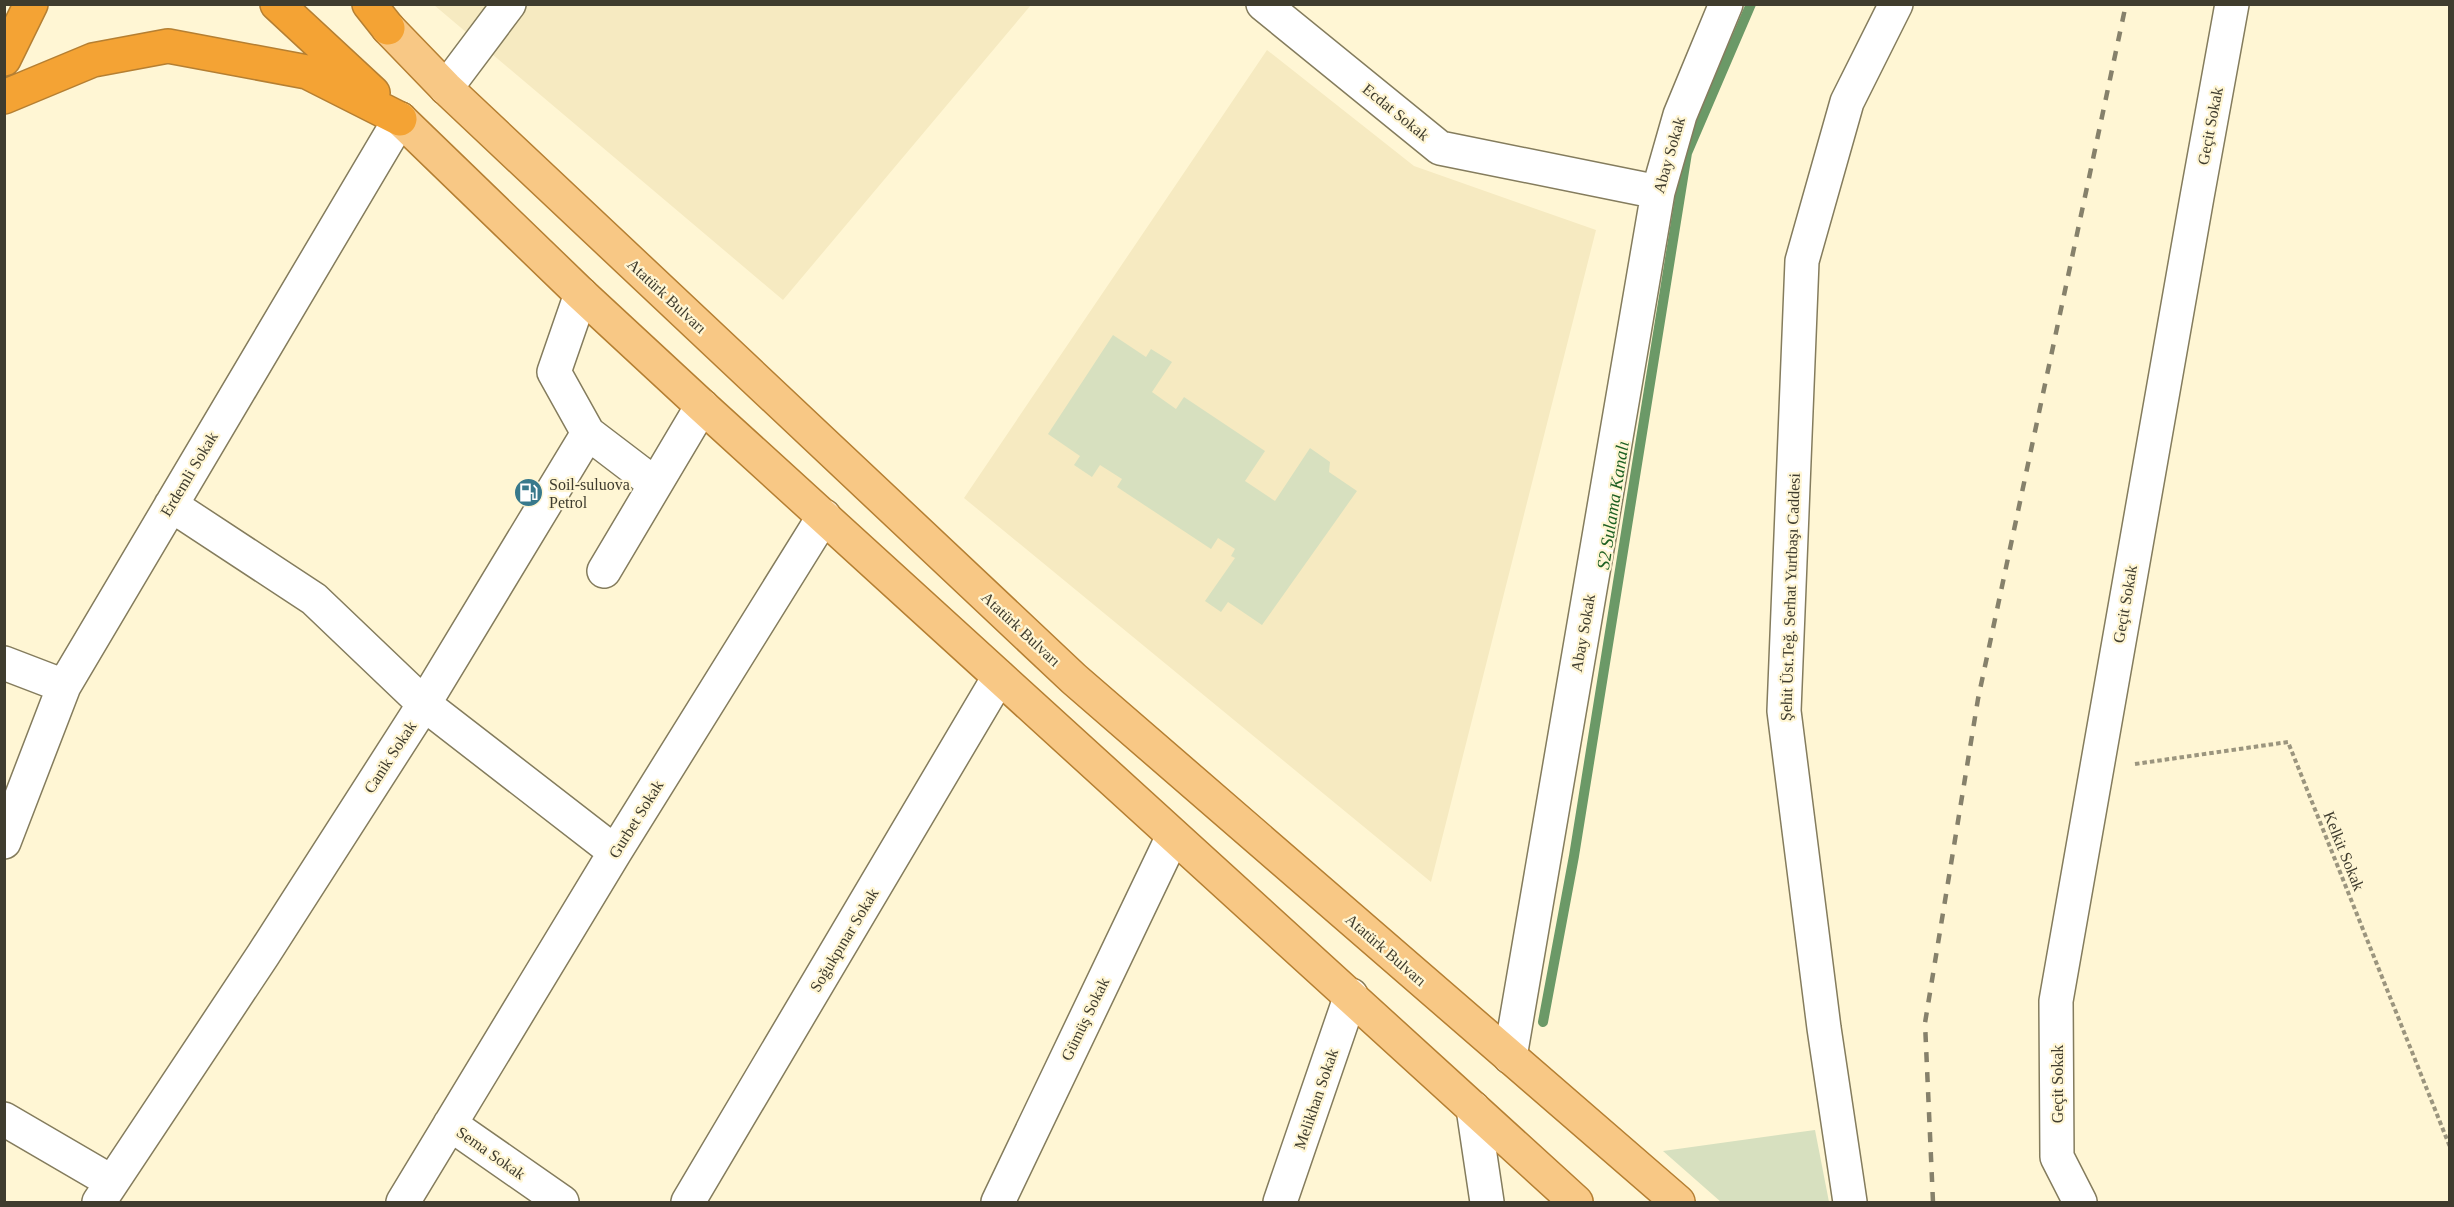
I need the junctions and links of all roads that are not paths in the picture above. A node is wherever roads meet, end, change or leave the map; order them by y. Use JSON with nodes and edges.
{"nodes":[{"id":1,"x":32,"y":4,"type":"edge"},
{"id":2,"x":277,"y":4,"type":"edge"},
{"id":3,"x":509,"y":4,"type":"edge"},
{"id":4,"x":1263,"y":4,"type":"edge"},
{"id":5,"x":1726,"y":4,"type":"edge"},
{"id":6,"x":1896,"y":4,"type":"edge"},
{"id":7,"x":2232,"y":4,"type":"edge"},
{"id":8,"x":376,"y":12,"type":"edge"},
{"id":9,"x":4,"y":59,"type":"edge"},
{"id":10,"x":446,"y":88,"type":"junction"},
{"id":11,"x":4,"y":97,"type":"edge"},
{"id":12,"x":400,"y":119,"type":"junction"},
{"id":13,"x":1658,"y":192,"type":"junction"},
{"id":14,"x":581,"y":294,"type":"junction"},
{"id":15,"x":702,"y":406,"type":"junction"},
{"id":16,"x":588,"y":433,"type":"junction"},
{"id":17,"x":655,"y":484,"type":"junction"},
{"id":18,"x":171,"y":505,"type":"junction"},
{"id":19,"x":824,"y":516,"type":"junction"},
{"id":20,"x":604,"y":571,"type":"dead end"},
{"id":21,"x":4,"y":663,"type":"edge"},
{"id":22,"x":999,"y":677,"type":"junction"},
{"id":23,"x":64,"y":686,"type":"junction"},
{"id":24,"x":424,"y":704,"type":"junction"},
{"id":25,"x":14,"y":786,"type":"edge"},
{"id":26,"x":1173,"y":836,"type":"junction"},
{"id":27,"x":4,"y":842,"type":"edge"},
{"id":28,"x":615,"y":852,"type":"junction"},
{"id":29,"x":1352,"y":995,"type":"junction"},
{"id":30,"x":1510,"y":1057,"type":"junction"},
{"id":31,"x":1473,"y":1108,"type":"junction"},
{"id":32,"x":4,"y":1119,"type":"edge"},
{"id":33,"x":450,"y":1124,"type":"junction"},
{"id":34,"x":106,"y":1192,"type":"edge"},
{"id":35,"x":403,"y":1203,"type":"edge"},
{"id":36,"x":562,"y":1203,"type":"edge"},
{"id":37,"x":688,"y":1203,"type":"edge"},
{"id":38,"x":998,"y":1203,"type":"edge"},
{"id":39,"x":1280,"y":1203,"type":"edge"},
{"id":40,"x":1487,"y":1203,"type":"edge"},
{"id":41,"x":1576,"y":1203,"type":"edge"},
{"id":42,"x":1678,"y":1203,"type":"edge"},
{"id":43,"x":1850,"y":1203,"type":"edge"},
{"id":44,"x":2080,"y":1203,"type":"edge"}],
"edges":[{"from":1,"to":9,"type":"highway"},
{"from":2,"to":12,"type":"highway"},
{"from":3,"to":10,"type":"street"},
{"from":4,"to":13,"type":"street","name":"Ecdat Sokak"},
{"from":5,"to":13,"type":"street","name":"Abay Sokak"},
{"from":6,"to":43,"type":"street","name":"Şehit Üst.Teğ. Serhat Yurtbaşı Caddesi"},
{"from":7,"to":44,"type":"street","name":"Geçit Sokak"},
{"from":8,"to":10,"type":"main road","name":"Atatürk Bulvarı"},
{"from":10,"to":30,"type":"main road","name":"Atatürk Bulvarı"},
{"from":11,"to":12,"type":"highway"},
{"from":12,"to":14,"type":"main road"},
{"from":12,"to":18,"type":"street","name":"Erdemli Sokak"},
{"from":13,"to":30,"type":"street","name":"Abay Sokak"},
{"from":14,"to":15,"type":"main road"},
{"from":14,"to":16,"type":"street"},
{"from":15,"to":17,"type":"street"},
{"from":15,"to":19,"type":"main road"},
{"from":16,"to":17,"type":"street"},
{"from":16,"to":24,"type":"street","name":"Canik Sokak"},
{"from":17,"to":20,"type":"street"},
{"from":18,"to":23,"type":"street","name":"Erdemli Sokak"},
{"from":18,"to":24,"type":"street"},
{"from":19,"to":22,"type":"main road"},
{"from":19,"to":28,"type":"street","name":"Gurbet Sokak"},
{"from":21,"to":23,"type":"street"},
{"from":22,"to":26,"type":"main road"},
{"from":22,"to":37,"type":"street","name":"Soğukpınar Sokak"},
{"from":23,"to":25,"type":"street","name":"Erdemli Sokak"},
{"from":24,"to":28,"type":"street"},
{"from":24,"to":34,"type":"street","name":"Canik Sokak"},
{"from":25,"to":27,"type":"street","name":"Erdemli Sokak"},
{"from":26,"to":29,"type":"main road"},
{"from":26,"to":38,"type":"street","name":"Gümüş Sokak"},
{"from":28,"to":33,"type":"street","name":"Gurbet Sokak"},
{"from":29,"to":31,"type":"main road"},
{"from":29,"to":39,"type":"street","name":"Melikhan Sokak"},
{"from":30,"to":42,"type":"main road","name":"Atatürk Bulvarı"},
{"from":31,"to":40,"type":"street"},
{"from":31,"to":41,"type":"main road"},
{"from":32,"to":34,"type":"street"},
{"from":33,"to":35,"type":"street","name":"Gurbet Sokak"},
{"from":33,"to":36,"type":"street","name":"Sema Sokak"}]}
